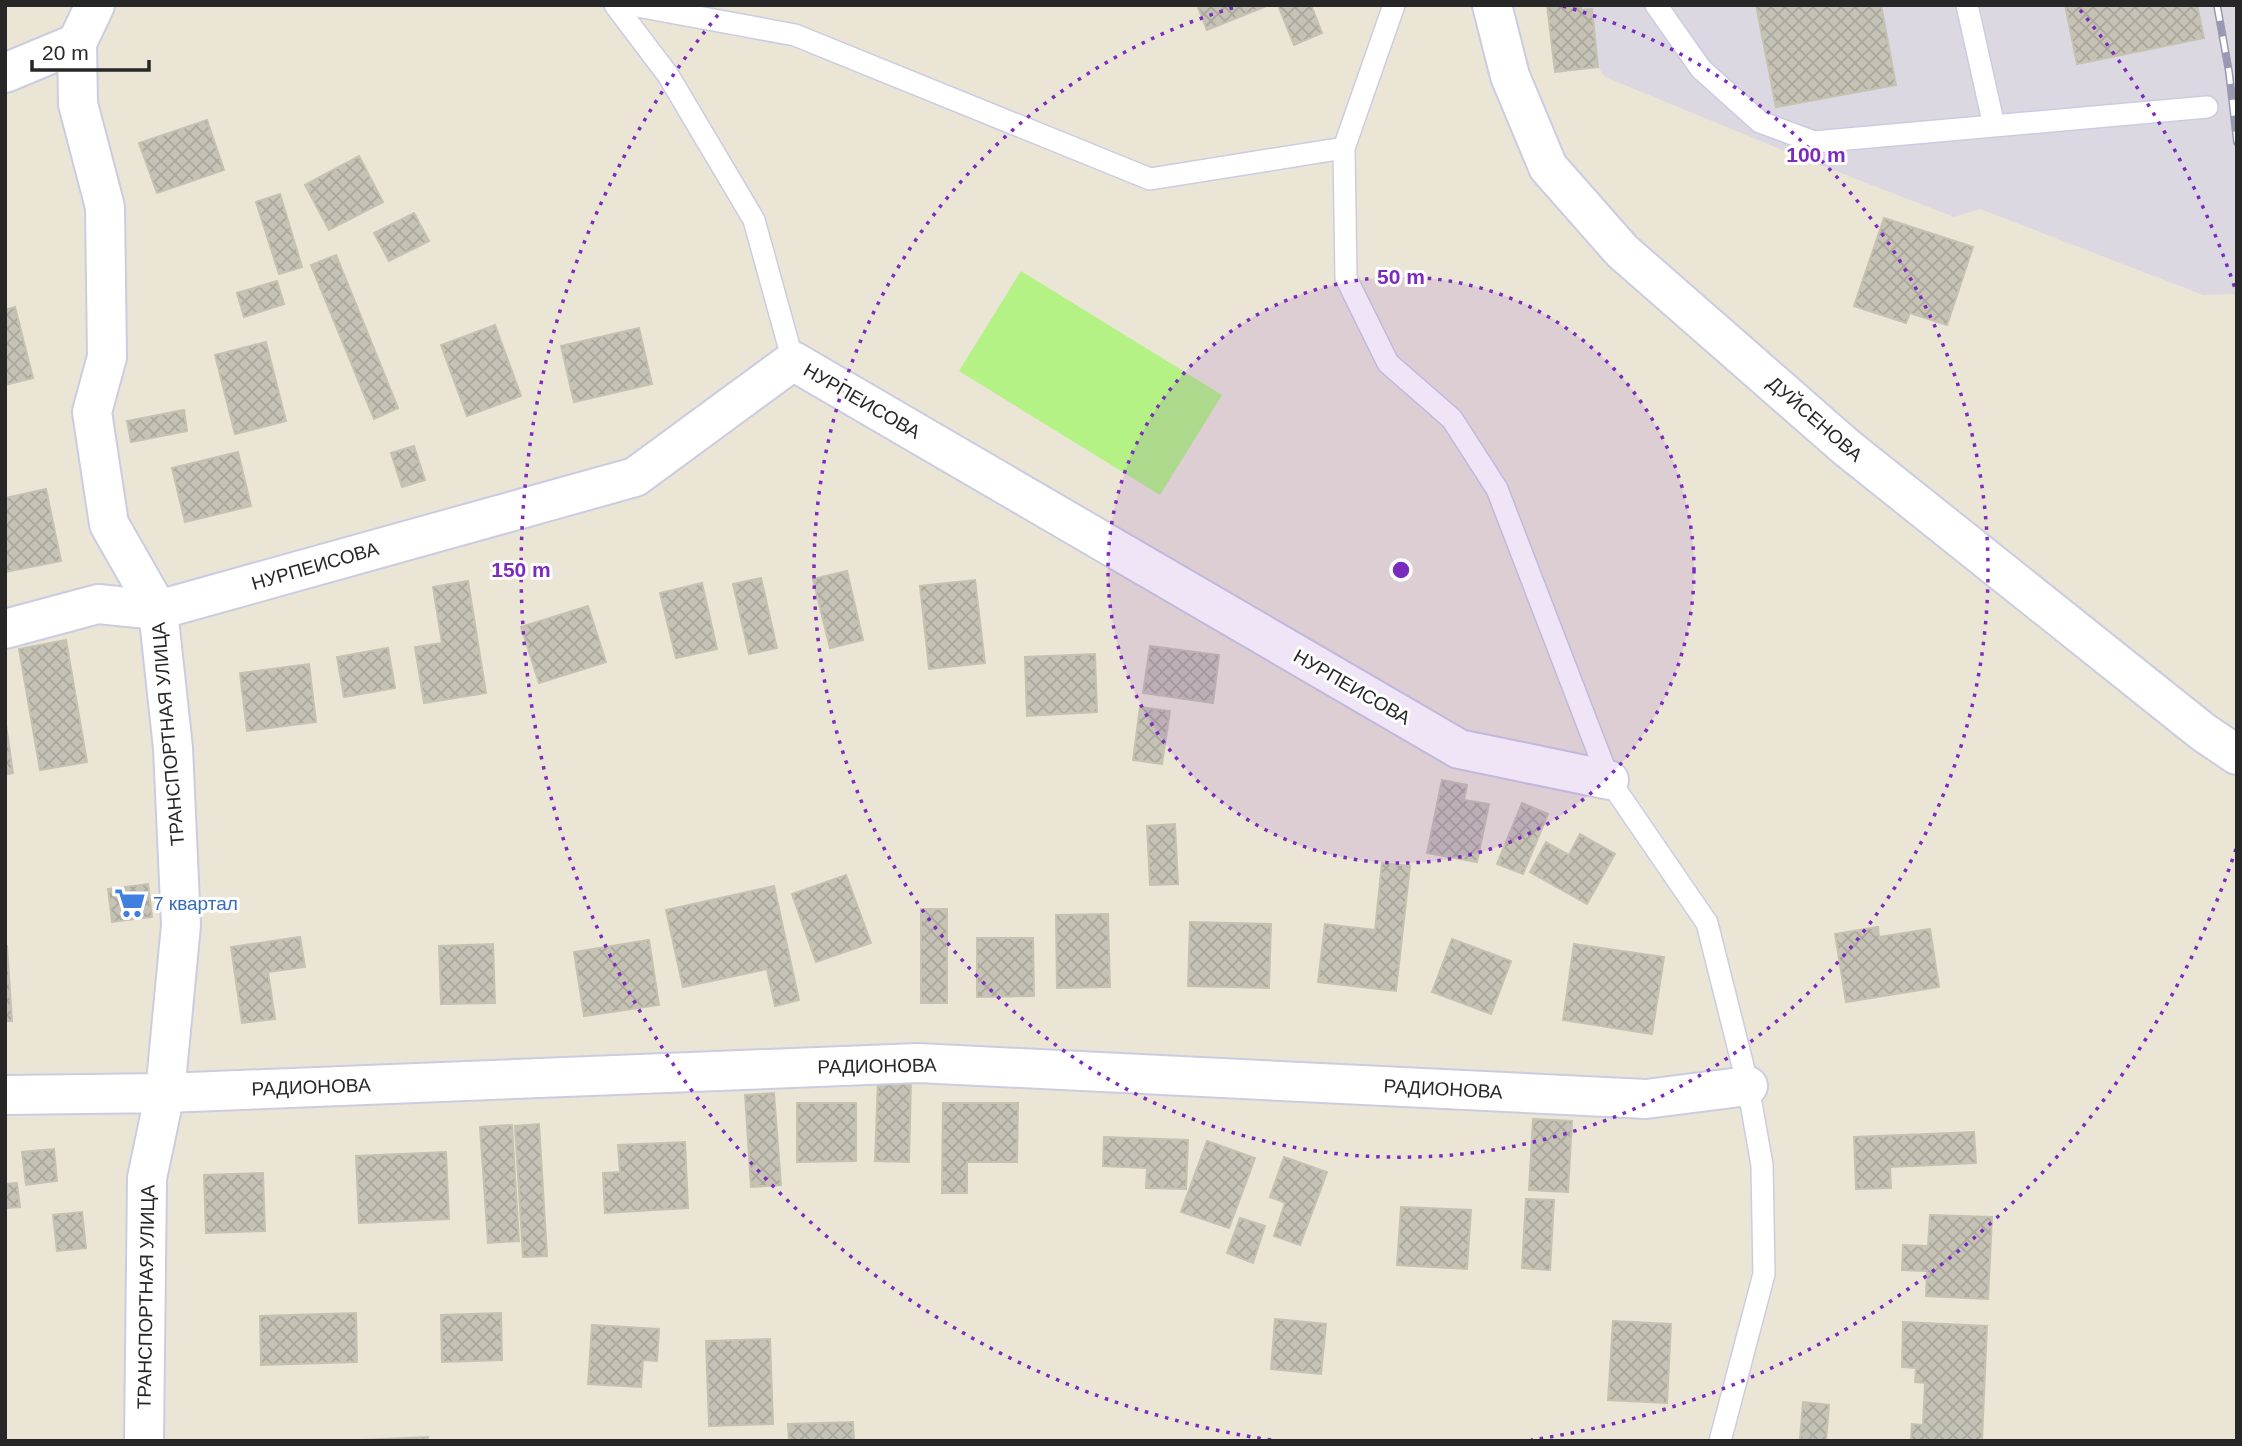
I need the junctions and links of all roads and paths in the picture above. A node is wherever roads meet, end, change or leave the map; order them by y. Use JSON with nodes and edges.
{"nodes":[{"id":1,"x":95,"y":5,"type":"edge"},
{"id":2,"x":615,"y":5,"type":"edge"},
{"id":3,"x":632,"y":5,"type":"edge"},
{"id":4,"x":1394,"y":5,"type":"edge"},
{"id":5,"x":1492,"y":5,"type":"edge"},
{"id":6,"x":1656,"y":5,"type":"edge"},
{"id":7,"x":1967,"y":5,"type":"edge"},
{"id":8,"x":77,"y":43,"type":"junction"},
{"id":9,"x":5,"y":73,"type":"edge"},
{"id":10,"x":2207,"y":107,"type":"dead end"},
{"id":11,"x":1994,"y":126,"type":"junction"},
{"id":12,"x":1344,"y":148,"type":"junction"},
{"id":13,"x":793,"y":361,"type":"junction"},
{"id":14,"x":158,"y":610,"type":"junction"},
{"id":15,"x":5,"y":629,"type":"edge"},
{"id":16,"x":2237,"y":755,"type":"edge"},
{"id":17,"x":1609,"y":780,"type":"junction"},
{"id":18,"x":1748,"y":1086,"type":"junction"},
{"id":19,"x":165,"y":1093,"type":"junction"},
{"id":20,"x":5,"y":1095,"type":"edge"},
{"id":21,"x":144,"y":1441,"type":"edge"},
{"id":22,"x":1720,"y":1441,"type":"edge"}],
"edges":[{"from":1,"to":8,"type":"street","name":"ТРАНСПОРТНАЯ УЛИЦА"},
{"from":2,"to":13,"type":"lane"},
{"from":3,"to":12,"type":"lane"},
{"from":4,"to":12,"type":"lane"},
{"from":5,"to":16,"type":"street","name":"ДУЙСЕНОВА"},
{"from":6,"to":11,"type":"lane"},
{"from":7,"to":11,"type":"lane"},
{"from":8,"to":9,"type":"street"},
{"from":8,"to":14,"type":"street","name":"ТРАНСПОРТНАЯ УЛИЦА"},
{"from":10,"to":11,"type":"lane"},
{"from":12,"to":17,"type":"lane"},
{"from":13,"to":14,"type":"street","name":"НУРПЕИСОВА"},
{"from":13,"to":17,"type":"street","name":"НУРПЕИСОВА"},
{"from":14,"to":15,"type":"street","name":"НУРПЕИСОВА"},
{"from":14,"to":19,"type":"street","name":"ТРАНСПОРТНАЯ УЛИЦА"},
{"from":17,"to":18,"type":"lane"},
{"from":18,"to":19,"type":"street","name":"РАДИОНОВА"},
{"from":18,"to":22,"type":"lane"},
{"from":19,"to":20,"type":"street","name":"РАДИОНОВА"},
{"from":19,"to":21,"type":"street","name":"ТРАНСПОРТНАЯ УЛИЦА"}]}
